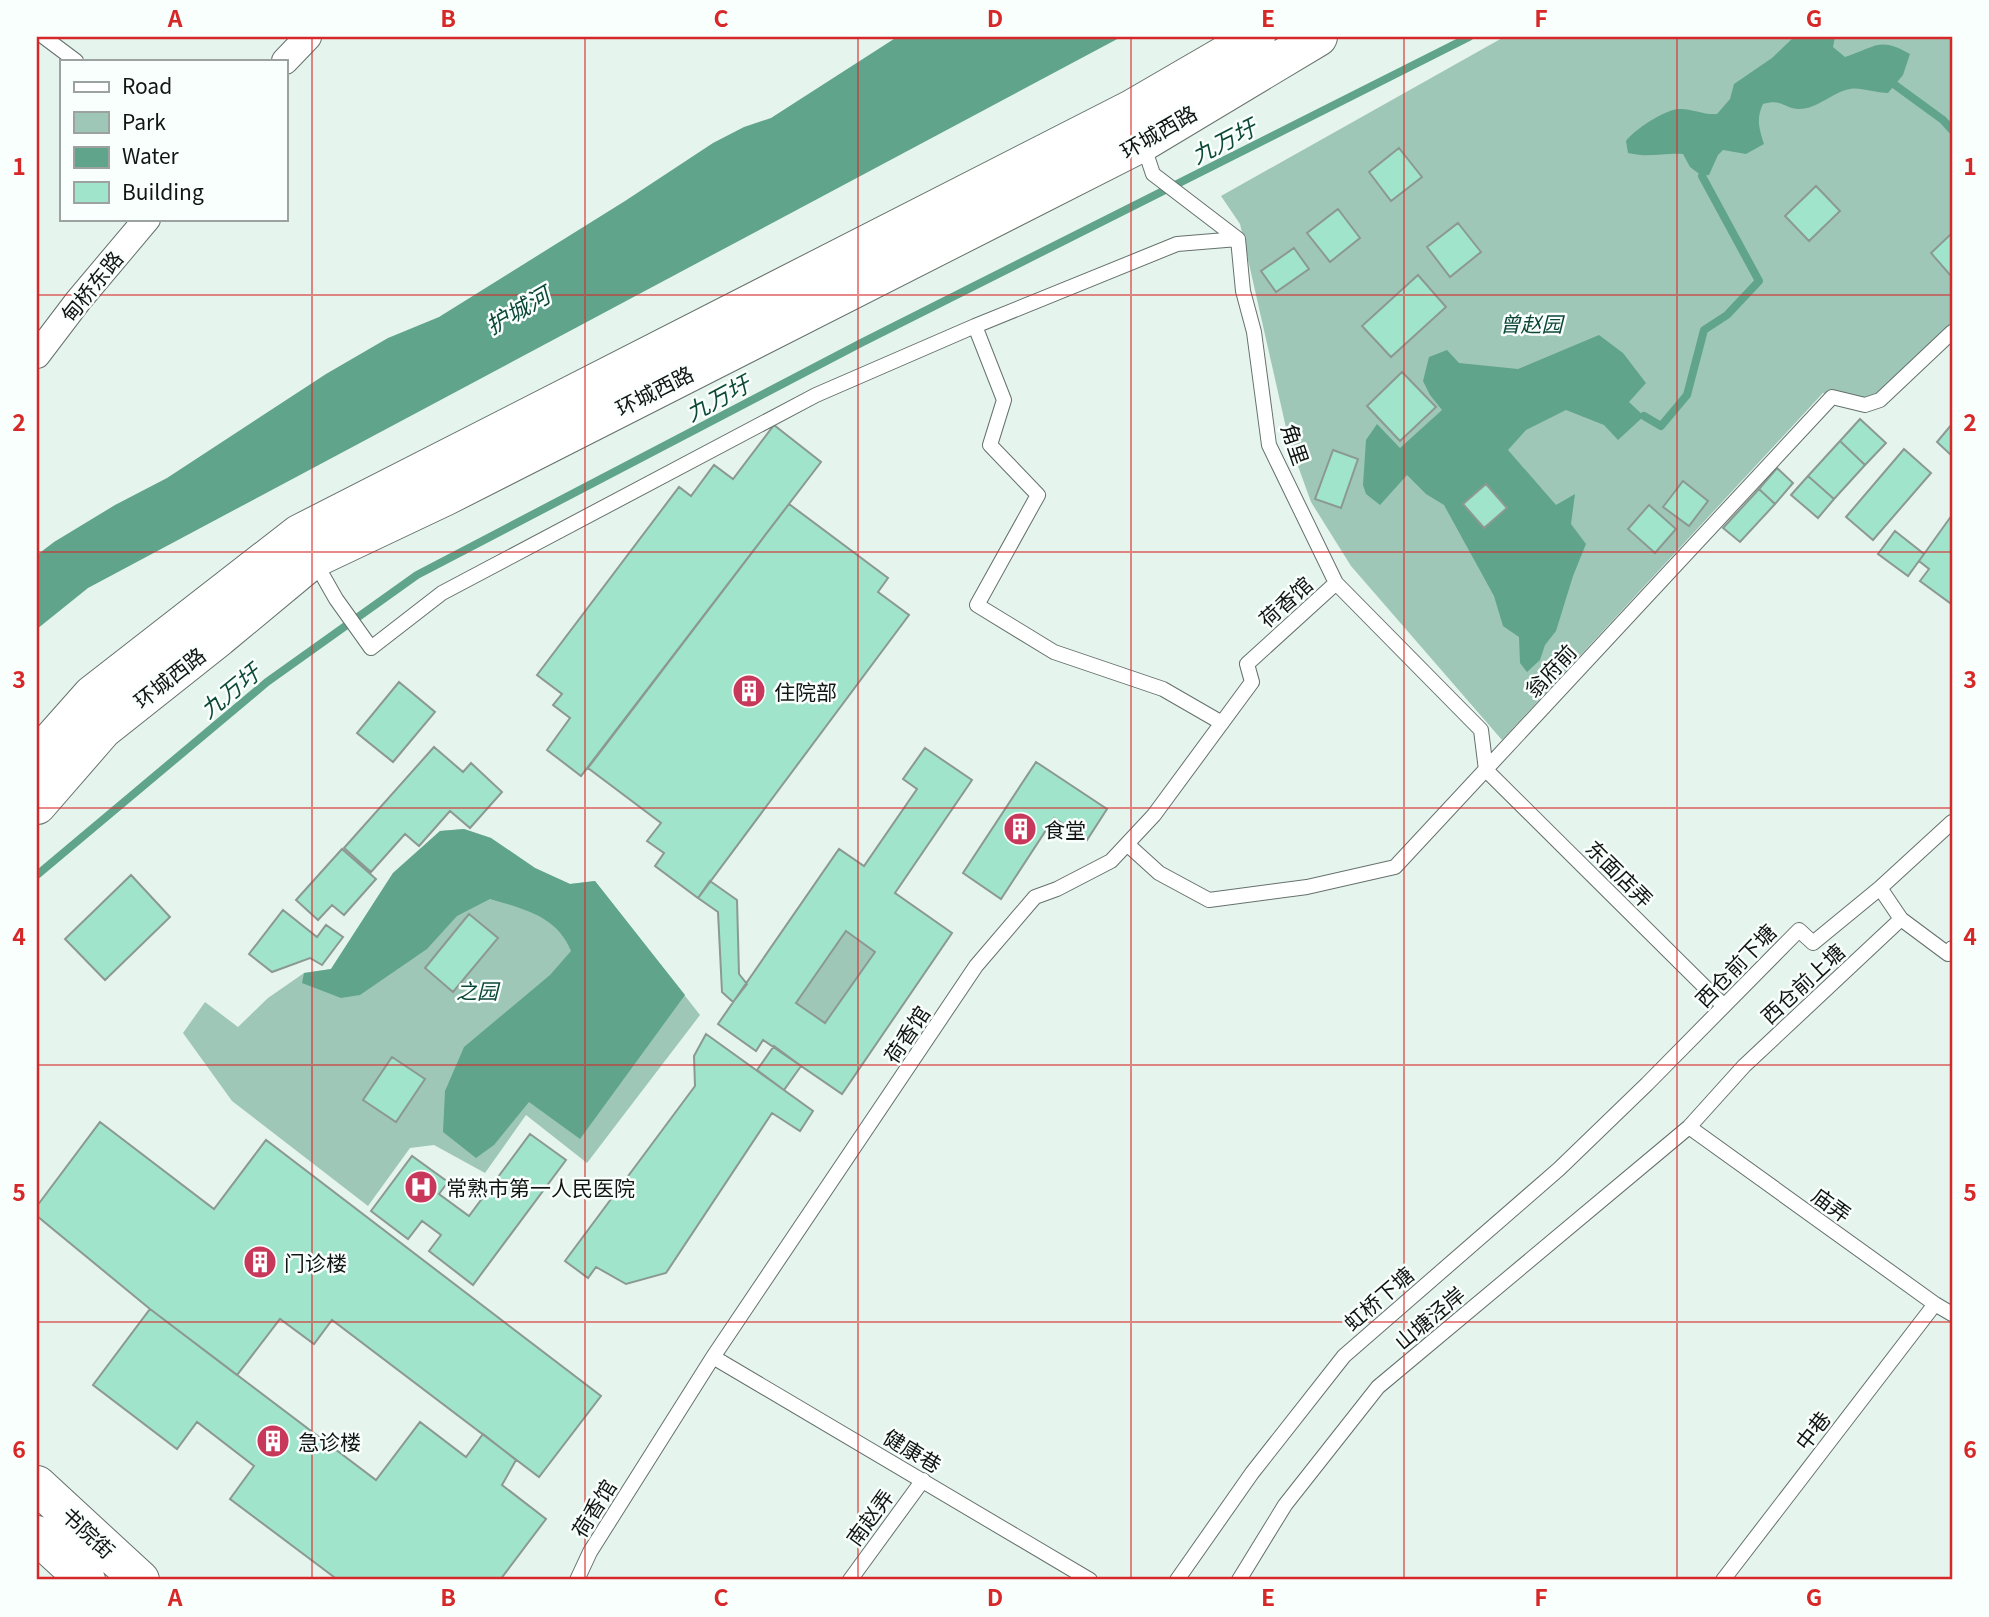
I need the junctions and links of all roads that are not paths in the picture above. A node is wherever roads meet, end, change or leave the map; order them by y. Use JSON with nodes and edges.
{"nodes":[{"id":1,"x":44,"y":37,"type":"edge"},
{"id":2,"x":308,"y":37,"type":"edge"},
{"id":3,"x":1256,"y":37,"type":"edge"},
{"id":4,"x":1318,"y":37,"type":"edge"},
{"id":5,"x":75,"y":60,"type":"edge"},
{"id":6,"x":286,"y":60,"type":"edge"},
{"id":7,"x":1141,"y":135,"type":"junction"},
{"id":8,"x":146,"y":220,"type":"edge"},
{"id":9,"x":1238,"y":239,"type":"junction"},
{"id":10,"x":975,"y":326,"type":"junction"},
{"id":11,"x":1952,"y":332,"type":"edge"},
{"id":12,"x":37,"y":355,"type":"edge"},
{"id":13,"x":306,"y":546,"type":"junction"},
{"id":14,"x":1336,"y":583,"type":"junction"},
{"id":15,"x":1222,"y":723,"type":"junction"},
{"id":16,"x":37,"y":757,"type":"edge"},
{"id":17,"x":1486,"y":770,"type":"junction"},
{"id":18,"x":37,"y":805,"type":"edge"},
{"id":19,"x":1952,"y":822,"type":"edge"},
{"id":20,"x":1127,"y":844,"type":"junction"},
{"id":21,"x":1880,"y":888,"type":"junction"},
{"id":22,"x":1901,"y":919,"type":"junction"},
{"id":23,"x":1952,"y":948,"type":"edge"},
{"id":24,"x":1724,"y":1006,"type":"junction"},
{"id":25,"x":1647,"y":1084,"type":"joint"},
{"id":26,"x":1689,"y":1127,"type":"junction"},
{"id":27,"x":1935,"y":1304,"type":"junction"},
{"id":28,"x":1952,"y":1314,"type":"edge"},
{"id":29,"x":713,"y":1357,"type":"junction"},
{"id":30,"x":923,"y":1480,"type":"junction"},
{"id":31,"x":37,"y":1485,"type":"edge"},
{"id":32,"x":37,"y":1535,"type":"edge"},
{"id":33,"x":86,"y":1580,"type":"edge"},
{"id":34,"x":141,"y":1580,"type":"edge"},
{"id":35,"x":577,"y":1580,"type":"edge"},
{"id":36,"x":850,"y":1580,"type":"edge"},
{"id":37,"x":1090,"y":1580,"type":"edge"},
{"id":38,"x":1177,"y":1580,"type":"edge"},
{"id":39,"x":1239,"y":1580,"type":"edge"},
{"id":40,"x":1723,"y":1580,"type":"edge"}],
"edges":[{"from":1,"to":5,"type":"lane"},
{"from":2,"to":6,"type":"street"},
{"from":3,"to":7,"type":"main road","name":"环城西路"},
{"from":4,"to":7,"type":"main road","name":"环城西路"},
{"from":7,"to":9,"type":"lane"},
{"from":7,"to":13,"type":"main road","name":"环城西路"},
{"from":8,"to":12,"type":"street","name":"甸桥东路"},
{"from":9,"to":10,"type":"lane"},
{"from":9,"to":14,"type":"lane","name":"角里"},
{"from":10,"to":13,"type":"lane"},
{"from":10,"to":15,"type":"lane"},
{"from":11,"to":17,"type":"lane","name":"翁府前"},
{"from":13,"to":16,"type":"main road","name":"环城西路"},
{"from":13,"to":18,"type":"main road","name":"环城西路"},
{"from":14,"to":15,"type":"lane","name":"荷香馆"},
{"from":14,"to":17,"type":"lane","name":"角里"},
{"from":15,"to":20,"type":"lane","name":"荷香馆"},
{"from":17,"to":20,"type":"lane","name":"翁府前"},
{"from":17,"to":24,"type":"lane","name":"东面店弄"},
{"from":19,"to":21,"type":"lane","name":"西仓前下塘"},
{"from":20,"to":29,"type":"lane","name":"荷香馆"},
{"from":21,"to":22,"type":"lane"},
{"from":21,"to":24,"type":"lane","name":"西仓前下塘"},
{"from":22,"to":23,"type":"lane"},
{"from":22,"to":26,"type":"lane","name":"西仓前上塘"},
{"from":24,"to":25,"type":"lane","name":"西仓前下塘"},
{"from":25,"to":38,"type":"lane","name":"虹桥下塘"},
{"from":26,"to":27,"type":"lane","name":"庙弄"},
{"from":26,"to":39,"type":"lane","name":"山塘泾岸"},
{"from":27,"to":28,"type":"lane","name":"庙弄"},
{"from":27,"to":40,"type":"lane","name":"中巷"},
{"from":29,"to":30,"type":"lane","name":"健康巷"},
{"from":29,"to":35,"type":"lane","name":"荷香馆"},
{"from":30,"to":36,"type":"lane","name":"南赵弄"},
{"from":30,"to":37,"type":"lane","name":"健康巷"},
{"from":31,"to":34,"type":"main road","name":"书院街"},
{"from":32,"to":33,"type":"main road","name":"书院街"}]}
